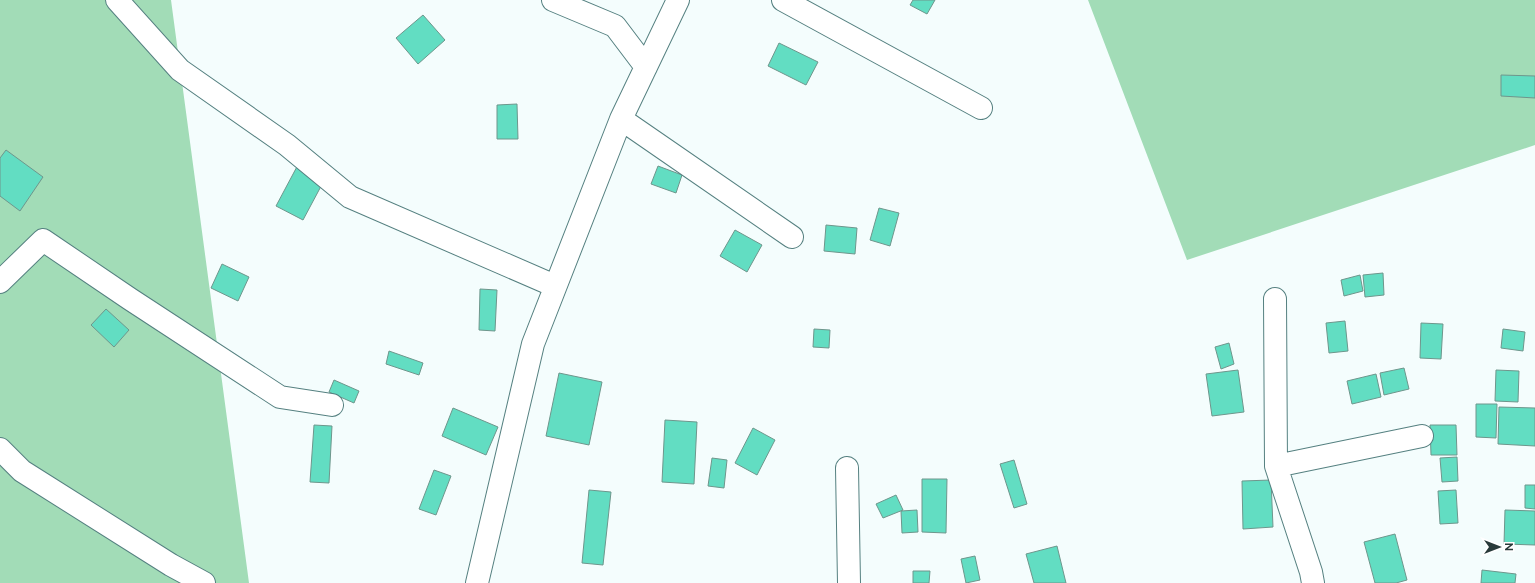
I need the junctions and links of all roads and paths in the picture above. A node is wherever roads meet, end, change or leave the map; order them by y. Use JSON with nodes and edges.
{"nodes":[{"id":1,"x":117,"y":0,"type":"edge"},
{"id":2,"x":553,"y":0,"type":"edge"},
{"id":3,"x":678,"y":0,"type":"edge"},
{"id":4,"x":783,"y":0,"type":"edge"},
{"id":5,"x":646,"y":67,"type":"junction"},
{"id":6,"x":981,"y":108,"type":"dead end"},
{"id":7,"x":621,"y":119,"type":"junction"},
{"id":8,"x":792,"y":237,"type":"dead end"},
{"id":9,"x":0,"y":282,"type":"edge"},
{"id":10,"x":555,"y":286,"type":"junction"},
{"id":11,"x":1275,"y":299,"type":"dead end"},
{"id":12,"x":332,"y":405,"type":"dead end"},
{"id":13,"x":1422,"y":436,"type":"dead end"},
{"id":14,"x":0,"y":449,"type":"edge"},
{"id":15,"x":1276,"y":466,"type":"junction"},
{"id":16,"x":847,"y":468,"type":"dead end"},
{"id":17,"x":204,"y":583,"type":"edge"},
{"id":18,"x":477,"y":583,"type":"edge"},
{"id":19,"x":849,"y":583,"type":"edge"},
{"id":20,"x":1313,"y":583,"type":"edge"}],
"edges":[{"from":1,"to":10,"type":"street"},
{"from":2,"to":5,"type":"street"},
{"from":3,"to":5,"type":"street"},
{"from":4,"to":6,"type":"street"},
{"from":5,"to":7,"type":"street"},
{"from":7,"to":8,"type":"street"},
{"from":7,"to":10,"type":"street"},
{"from":9,"to":12,"type":"street"},
{"from":10,"to":18,"type":"street"},
{"from":11,"to":15,"type":"street"},
{"from":13,"to":15,"type":"street"},
{"from":14,"to":17,"type":"street"},
{"from":15,"to":20,"type":"street"},
{"from":16,"to":19,"type":"street"}]}
